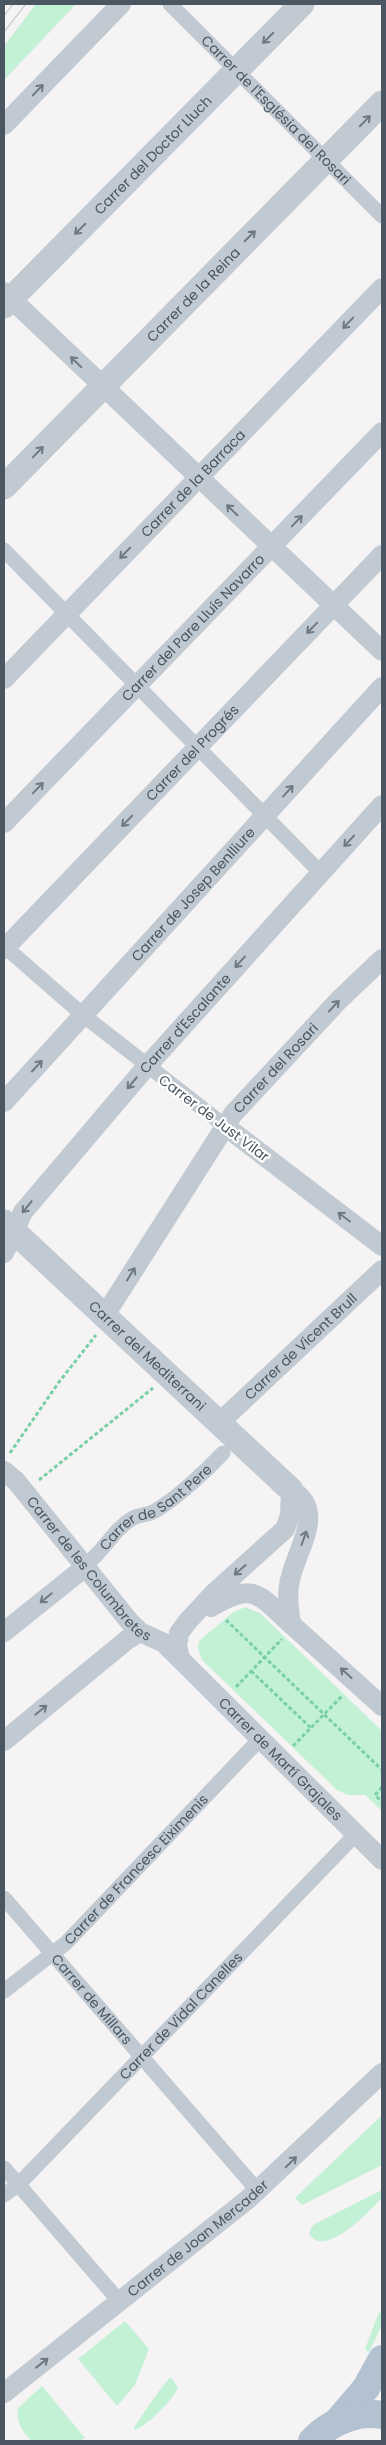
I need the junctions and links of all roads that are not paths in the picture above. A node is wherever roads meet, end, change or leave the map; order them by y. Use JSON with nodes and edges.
{"nodes":[{"id":1,"x":121,"y":4,"type":"edge"},
{"id":2,"x":170,"y":4,"type":"edge"},
{"id":3,"x":302,"y":4,"type":"edge"},
{"id":4,"x":236,"y":70,"type":"junction"},
{"id":5,"x":382,"y":103,"type":"edge"},
{"id":6,"x":4,"y":125,"type":"edge"},
{"id":7,"x":326,"y":160,"type":"junction"},
{"id":8,"x":382,"y":216,"type":"edge"},
{"id":9,"x":382,"y":288,"type":"edge"},
{"id":10,"x":6,"y":299,"type":"edge"},
{"id":11,"x":101,"y":386,"type":"junction"},
{"id":12,"x":382,"y":432,"type":"edge"},
{"id":13,"x":198,"y":476,"type":"junction"},
{"id":14,"x":4,"y":487,"type":"edge"},
{"id":15,"x":271,"y":548,"type":"junction"},
{"id":16,"x":4,"y":550,"type":"edge"},
{"id":17,"x":382,"y":555,"type":"edge"},
{"id":18,"x":333,"y":606,"type":"junction"},
{"id":19,"x":66,"y":614,"type":"junction"},
{"id":20,"x":382,"y":651,"type":"edge"},
{"id":21,"x":4,"y":679,"type":"edge"},
{"id":22,"x":137,"y":686,"type":"junction"},
{"id":23,"x":382,"y":688,"type":"edge"},
{"id":24,"x":198,"y":747,"type":"junction"},
{"id":25,"x":382,"y":805,"type":"edge"},
{"id":26,"x":265,"y":816,"type":"junction"},
{"id":27,"x":4,"y":823,"type":"edge"},
{"id":28,"x":320,"y":872,"type":"junction"},
{"id":29,"x":4,"y":948,"type":"edge"},
{"id":30,"x":382,"y":959,"type":"edge"},
{"id":31,"x":83,"y":1015,"type":"junction"},
{"id":32,"x":147,"y":1066,"type":"junction"},
{"id":33,"x":4,"y":1102,"type":"edge"},
{"id":34,"x":225,"y":1126,"type":"junction"},
{"id":35,"x":7,"y":1235,"type":"edge"},
{"id":36,"x":382,"y":1246,"type":"edge"},
{"id":37,"x":382,"y":1270,"type":"edge"},
{"id":38,"x":104,"y":1315,"type":"junction"},
{"id":39,"x":219,"y":1423,"type":"junction"},
{"id":40,"x":223,"y":1453,"type":"dead end"},
{"id":41,"x":5,"y":1464,"type":"edge"},
{"id":42,"x":291,"y":1490,"type":"junction"},
{"id":43,"x":87,"y":1564,"type":"junction"},
{"id":44,"x":188,"y":1621,"type":"junction"},
{"id":45,"x":289,"y":1629,"type":"junction"},
{"id":46,"x":4,"y":1632,"type":"edge"},
{"id":47,"x":140,"y":1632,"type":"junction"},
{"id":48,"x":180,"y":1658,"type":"junction"},
{"id":49,"x":382,"y":1706,"type":"edge"},
{"id":50,"x":260,"y":1739,"type":"junction"},
{"id":51,"x":4,"y":1741,"type":"edge"},
{"id":52,"x":356,"y":1834,"type":"junction"},
{"id":53,"x":382,"y":1860,"type":"edge"},
{"id":54,"x":4,"y":1898,"type":"edge"},
{"id":55,"x":52,"y":1955,"type":"junction"},
{"id":56,"x":4,"y":1991,"type":"edge"},
{"id":57,"x":140,"y":2056,"type":"junction"},
{"id":58,"x":382,"y":2073,"type":"edge"},
{"id":59,"x":4,"y":2168,"type":"edge"},
{"id":60,"x":18,"y":2185,"type":"junction"},
{"id":61,"x":258,"y":2191,"type":"junction"},
{"id":62,"x":4,"y":2195,"type":"edge"},
{"id":63,"x":120,"y":2302,"type":"junction"},
{"id":64,"x":382,"y":2359,"type":"edge"},
{"id":65,"x":4,"y":2393,"type":"edge"},
{"id":66,"x":382,"y":2415,"type":"edge"},
{"id":67,"x":337,"y":2422,"type":"junction"},
{"id":68,"x":312,"y":2441,"type":"edge"}],
"edges":[{"from":6,"to":1,"type":"street","one_way":true},
{"from":2,"to":4,"type":"street","name":"Carrer de l'Església del Rosari"},
{"from":3,"to":4,"type":"street","name":"Carrer del Doctor Lluch","one_way":true},
{"from":4,"to":7,"type":"street","name":"Carrer de l'Església del Rosari"},
{"from":4,"to":10,"type":"street","name":"Carrer del Doctor Lluch","one_way":true},
{"from":7,"to":5,"type":"street","name":"Carrer de la Reina","one_way":true},
{"from":7,"to":8,"type":"street","name":"Carrer de l'Església del Rosari"},
{"from":11,"to":7,"type":"street","name":"Carrer de la Reina","one_way":true},
{"from":9,"to":13,"type":"street","name":"Carrer de la Barraca","one_way":true},
{"from":11,"to":10,"type":"street","one_way":true},
{"from":11,"to":13,"type":"street"},
{"from":14,"to":11,"type":"street","name":"Carrer de la Reina","one_way":true},
{"from":15,"to":12,"type":"street","name":"Carrer del Pare Lluís Navarro","one_way":true},
{"from":15,"to":13,"type":"street","one_way":true},
{"from":13,"to":19,"type":"street","name":"Carrer de la Barraca","one_way":true},
{"from":15,"to":18,"type":"street"},
{"from":15,"to":22,"type":"street","name":"Carrer del Pare Lluís Navarro"},
{"from":16,"to":19,"type":"street"},
{"from":17,"to":18,"type":"street","name":"Carrer del Progrés"},
{"from":18,"to":20,"type":"street"},
{"from":18,"to":24,"type":"street","name":"Carrer del Progrés","one_way":true},
{"from":19,"to":21,"type":"street","name":"Carrer de la Barraca"},
{"from":19,"to":22,"type":"street"},
{"from":22,"to":24,"type":"street"},
{"from":27,"to":22,"type":"street","name":"Carrer del Pare Lluís Navarro","one_way":true},
{"from":26,"to":23,"type":"street","name":"Carrer de Josep Benlliure","one_way":true},
{"from":24,"to":26,"type":"street"},
{"from":24,"to":29,"type":"street","name":"Carrer del Progrés","one_way":true},
{"from":25,"to":28,"type":"street","name":"Carrer d'Escalante","one_way":true},
{"from":26,"to":28,"type":"street"},
{"from":26,"to":31,"type":"street","name":"Carrer de Josep Benlliure"},
{"from":28,"to":32,"type":"street","name":"Carrer d'Escalante","one_way":true},
{"from":29,"to":31,"type":"street","name":"Carrer de Just Vilar"},
{"from":34,"to":30,"type":"street","name":"Carrer del Rosari","one_way":true},
{"from":31,"to":32,"type":"street","name":"Carrer de Just Vilar"},
{"from":33,"to":31,"type":"street","name":"Carrer de Josep Benlliure","one_way":true},
{"from":32,"to":34,"type":"street","name":"Carrer de Just Vilar"},
{"from":32,"to":35,"type":"street","name":"Carrer d'Escalante","one_way":true},
{"from":36,"to":34,"type":"street","name":"Carrer de Just Vilar","one_way":true},
{"from":38,"to":34,"type":"street","name":"Carrer del Rosari","one_way":true},
{"from":35,"to":38,"type":"street","name":"Carrer del Mediterrani"},
{"from":37,"to":39,"type":"street","name":"Carrer de Vicent Brull"},
{"from":38,"to":39,"type":"street","name":"Carrer del Mediterrani"},
{"from":39,"to":42,"type":"street","name":"Carrer del Mediterrani"},
{"from":40,"to":43,"type":"street","name":"Carrer de Sant Pere"},
{"from":41,"to":43,"type":"street","name":"Carrer de les Columbretes"},
{"from":42,"to":44,"type":"street","one_way":true},
{"from":45,"to":42,"type":"street","one_way":true},
{"from":43,"to":46,"type":"street","name":"Carrer de Sant Pere","one_way":true},
{"from":43,"to":47,"type":"street","name":"Carrer de les Columbretes"},
{"from":44,"to":45,"type":"street"},
{"from":44,"to":48,"type":"street"},
{"from":49,"to":45,"type":"street","one_way":true},
{"from":47,"to":48,"type":"street","name":"Carrer de les Columbretes"},
{"from":51,"to":47,"type":"street","one_way":true},
{"from":48,"to":50,"type":"street","name":"Carrer de Martí Grajales"},
{"from":50,"to":52,"type":"street","name":"Carrer de Martí Grajales"},
{"from":50,"to":55,"type":"street","name":"Carrer de Francesc Eiximenis"},
{"from":52,"to":53,"type":"street","name":"Carrer de Martí Grajales"},
{"from":52,"to":57,"type":"street","name":"Carrer de Vidal Canelles"},
{"from":54,"to":55,"type":"street","name":"Carrer de Millars"},
{"from":55,"to":56,"type":"street","name":"Carrer de Francesc Eiximenis"},
{"from":55,"to":57,"type":"street","name":"Carrer de Millars"},
{"from":57,"to":60,"type":"street","name":"Carrer de Vidal Canelles"},
{"from":57,"to":61,"type":"street","name":"Carrer de Millars"},
{"from":61,"to":58,"type":"street","name":"Carrer de Joan Mercader","one_way":true},
{"from":59,"to":60,"type":"street"},
{"from":60,"to":62,"type":"street","name":"Carrer de Vidal Canelles"},
{"from":60,"to":63,"type":"street"},
{"from":61,"to":63,"type":"street","name":"Carrer de Joan Mercader"},
{"from":65,"to":63,"type":"street","name":"Carrer de Joan Mercader","one_way":true},
{"from":64,"to":67,"type":"main road"},
{"from":66,"to":67,"type":"main road"},
{"from":67,"to":68,"type":"main road"}]}
